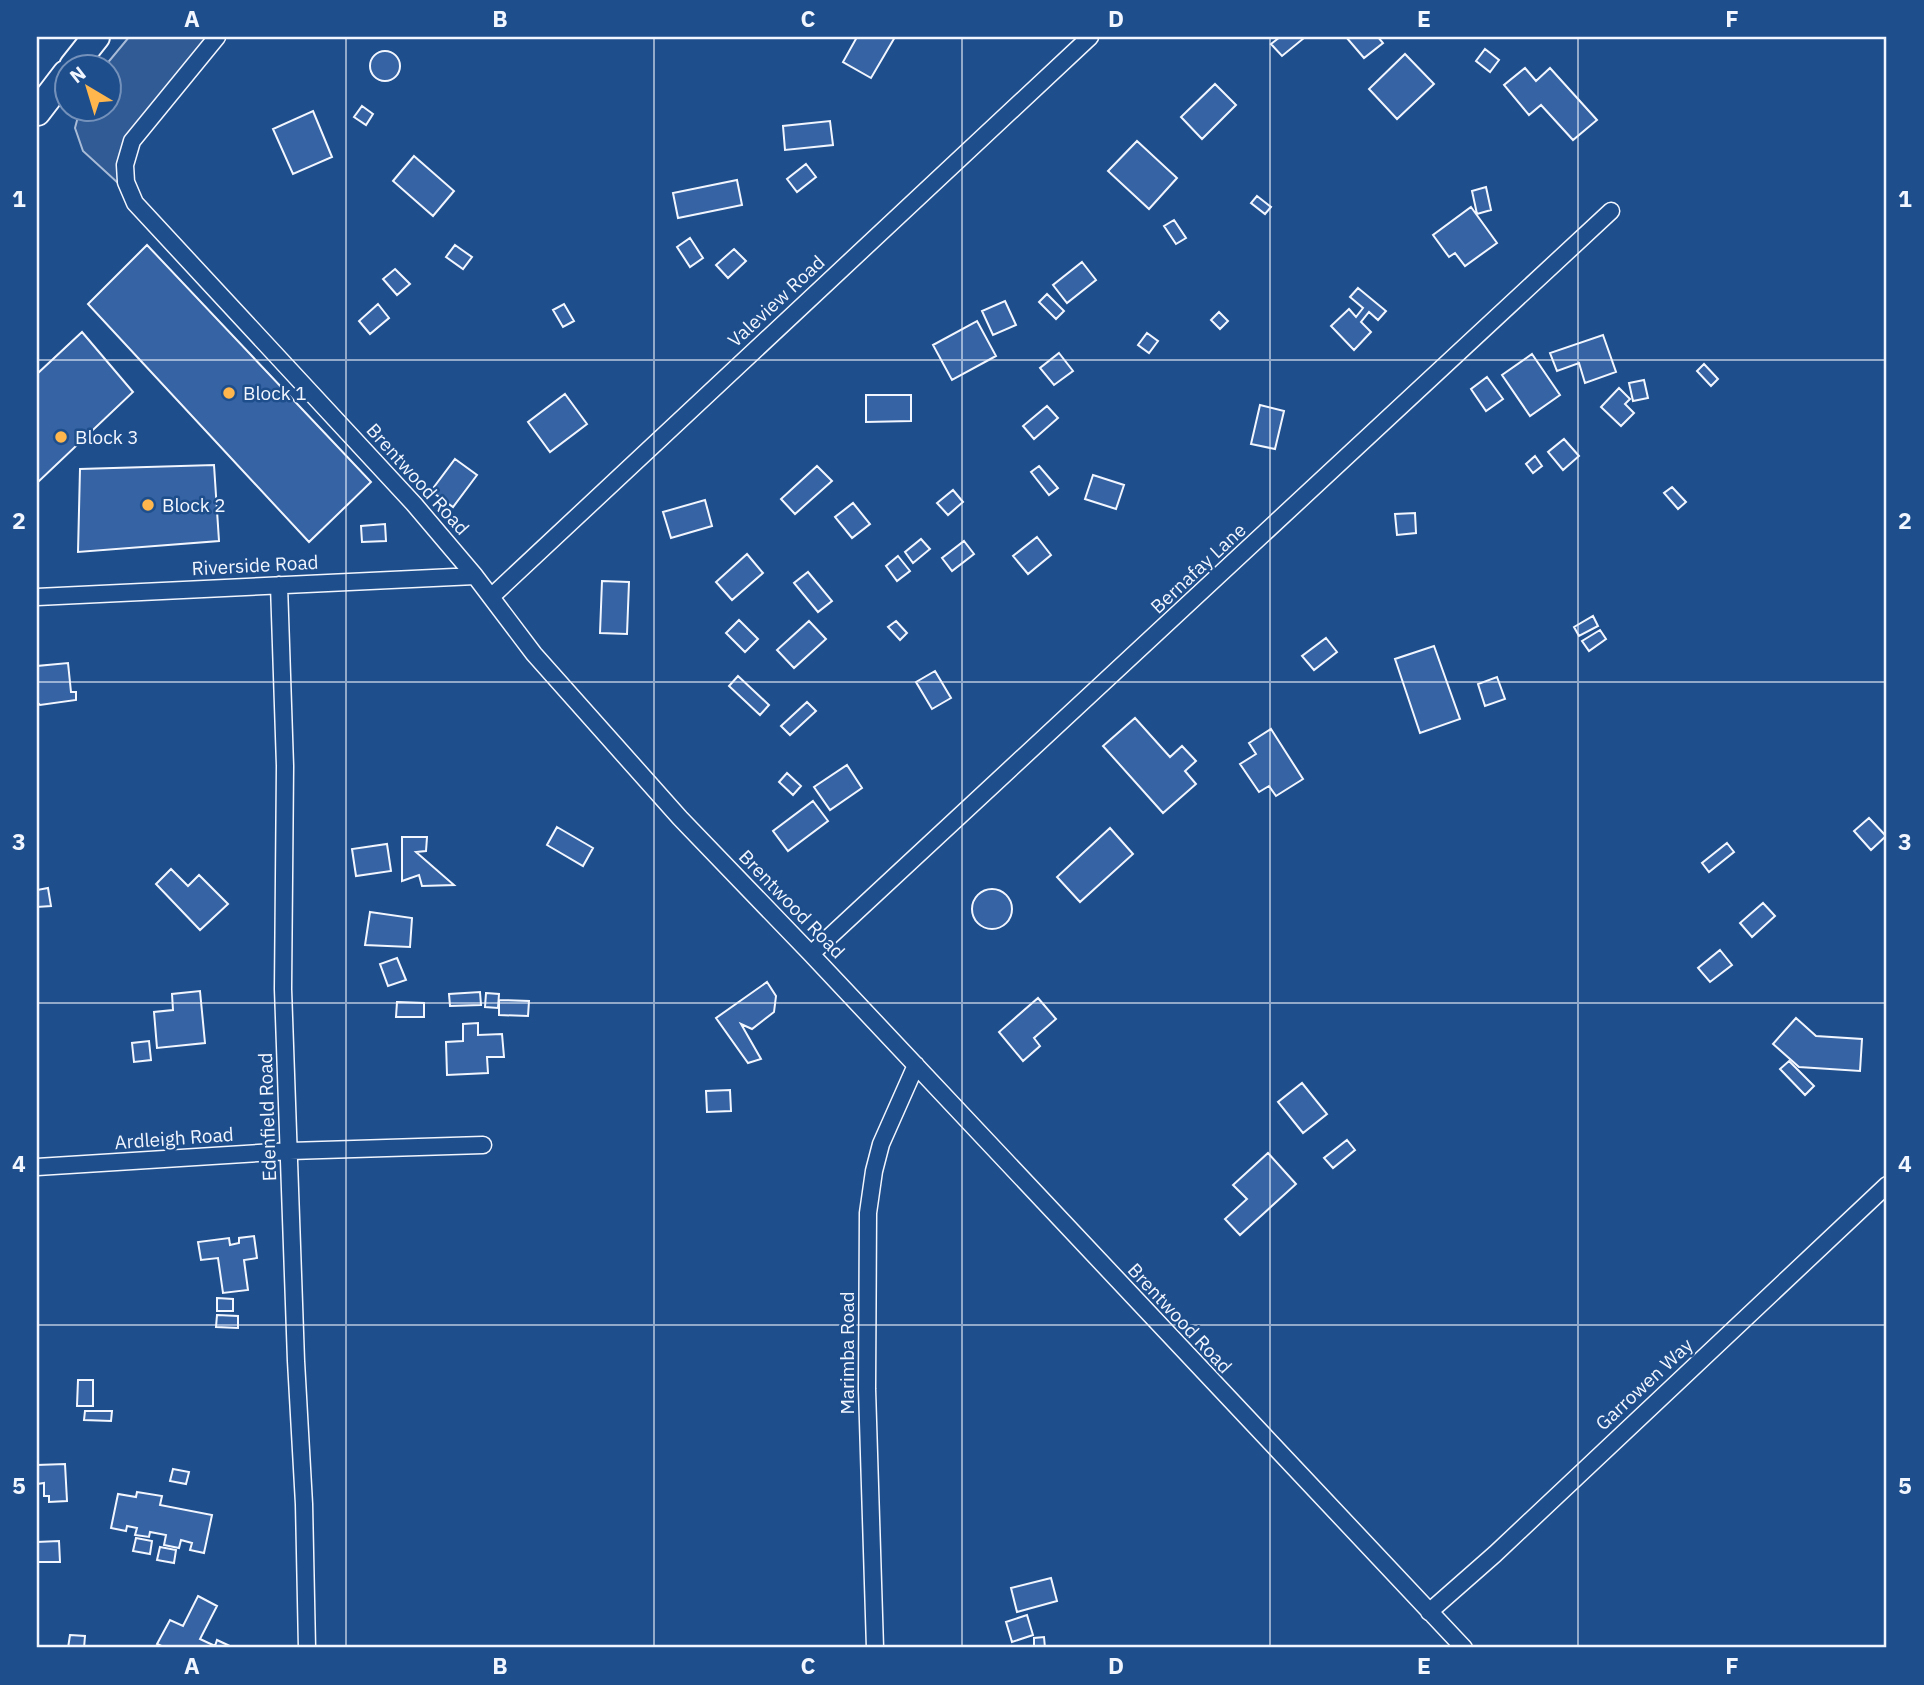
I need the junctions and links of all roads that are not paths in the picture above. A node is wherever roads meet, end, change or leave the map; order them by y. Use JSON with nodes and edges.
{"nodes":[{"id":1,"x":96,"y":37,"type":"edge"},
{"id":2,"x":217,"y":37,"type":"edge"},
{"id":3,"x":1090,"y":37,"type":"edge"},
{"id":4,"x":84,"y":52,"type":"edge"},
{"id":5,"x":52,"y":92,"type":"edge"},
{"id":6,"x":37,"y":112,"type":"edge"},
{"id":7,"x":1611,"y":211,"type":"dead end"},
{"id":8,"x":475,"y":576,"type":"junction"},
{"id":9,"x":279,"y":585,"type":"junction"},
{"id":10,"x":37,"y":597,"type":"edge"},
{"id":11,"x":491,"y":597,"type":"junction"},
{"id":12,"x":811,"y":954,"type":"junction"},
{"id":13,"x":916,"y":1065,"type":"junction"},
{"id":14,"x":483,"y":1145,"type":"dead end"},
{"id":15,"x":290,"y":1152,"type":"junction"},
{"id":16,"x":37,"y":1167,"type":"edge"},
{"id":17,"x":1887,"y":1185,"type":"edge"},
{"id":18,"x":1429,"y":1612,"type":"junction"},
{"id":19,"x":307,"y":1648,"type":"edge"},
{"id":20,"x":876,"y":1648,"type":"edge"},
{"id":21,"x":1464,"y":1648,"type":"edge"}],
"edges":[{"from":1,"to":4,"type":"highway"},
{"from":2,"to":8,"type":"street","name":"Brentwood Road"},
{"from":3,"to":11,"type":"street","name":"Valeview Road"},
{"from":5,"to":6,"type":"highway"},
{"from":7,"to":12,"type":"street","name":"Bernafay Lane"},
{"from":8,"to":9,"type":"street","name":"Riverside Road"},
{"from":8,"to":11,"type":"street","name":"Brentwood Road"},
{"from":9,"to":10,"type":"street","name":"Riverside Road"},
{"from":9,"to":15,"type":"street","name":"Edenfield Road"},
{"from":11,"to":12,"type":"street","name":"Brentwood Road"},
{"from":12,"to":13,"type":"street","name":"Brentwood Road"},
{"from":13,"to":18,"type":"street","name":"Brentwood Road"},
{"from":13,"to":20,"type":"street","name":"Marimba Road"},
{"from":14,"to":15,"type":"street","name":"Ardleigh Road"},
{"from":15,"to":16,"type":"street","name":"Ardleigh Road"},
{"from":15,"to":19,"type":"street","name":"Edenfield Road"},
{"from":17,"to":18,"type":"street","name":"Garrowen Way"},
{"from":18,"to":21,"type":"street","name":"Brentwood Road"}]}
